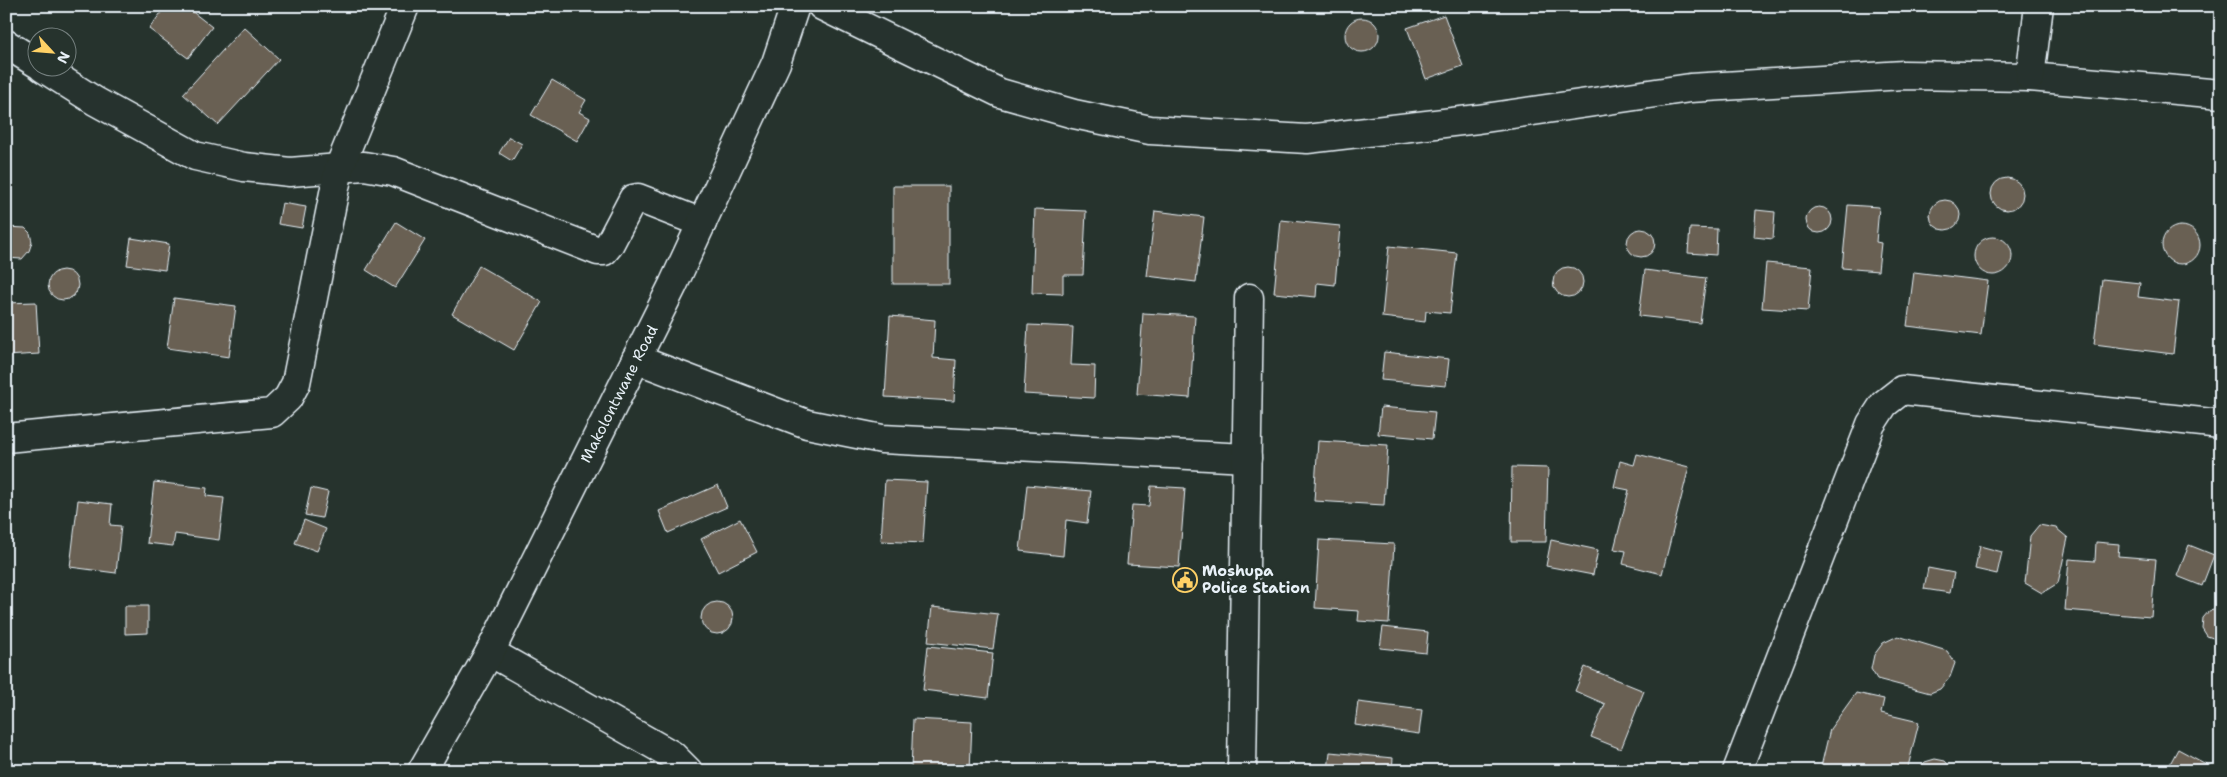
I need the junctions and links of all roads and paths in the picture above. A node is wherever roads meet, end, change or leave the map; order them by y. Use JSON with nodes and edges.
{"nodes":[{"id":1,"x":405,"y":6,"type":"edge"},
{"id":2,"x":795,"y":6,"type":"edge"},
{"id":3,"x":822,"y":6,"type":"edge"},
{"id":4,"x":2038,"y":6,"type":"edge"},
{"id":5,"x":6,"y":44,"type":"edge"},
{"id":6,"x":28,"y":58,"type":"edge"},
{"id":7,"x":2030,"y":77,"type":"junction"},
{"id":8,"x":59,"y":78,"type":"edge"},
{"id":9,"x":2221,"y":94,"type":"edge"},
{"id":10,"x":339,"y":168,"type":"junction"},
{"id":11,"x":702,"y":223,"type":"junction"},
{"id":12,"x":1248,"y":298,"type":"dead end"},
{"id":13,"x":636,"y":359,"type":"junction"},
{"id":14,"x":2221,"y":424,"type":"edge"},
{"id":15,"x":6,"y":438,"type":"edge"},
{"id":16,"x":1248,"y":458,"type":"junction"},
{"id":17,"x":490,"y":652,"type":"junction"},
{"id":18,"x":422,"y":771,"type":"edge"},
{"id":19,"x":688,"y":771,"type":"edge"},
{"id":20,"x":1242,"y":771,"type":"edge"},
{"id":21,"x":1737,"y":771,"type":"edge"}],
"edges":[{"from":1,"to":10,"type":"street"},
{"from":2,"to":11,"type":"street","name":"Makolontwane Road"},
{"from":3,"to":7,"type":"street"},
{"from":4,"to":7,"type":"street"},
{"from":5,"to":6,"type":"street"},
{"from":7,"to":9,"type":"street"},
{"from":8,"to":10,"type":"street"},
{"from":10,"to":11,"type":"street"},
{"from":10,"to":15,"type":"street"},
{"from":11,"to":13,"type":"street","name":"Makolontwane Road"},
{"from":12,"to":16,"type":"street"},
{"from":13,"to":16,"type":"street"},
{"from":13,"to":17,"type":"street","name":"Makolontwane Road"},
{"from":14,"to":21,"type":"street"},
{"from":16,"to":20,"type":"street"},
{"from":17,"to":18,"type":"street","name":"Makolontwane Road"},
{"from":17,"to":19,"type":"street"}]}
